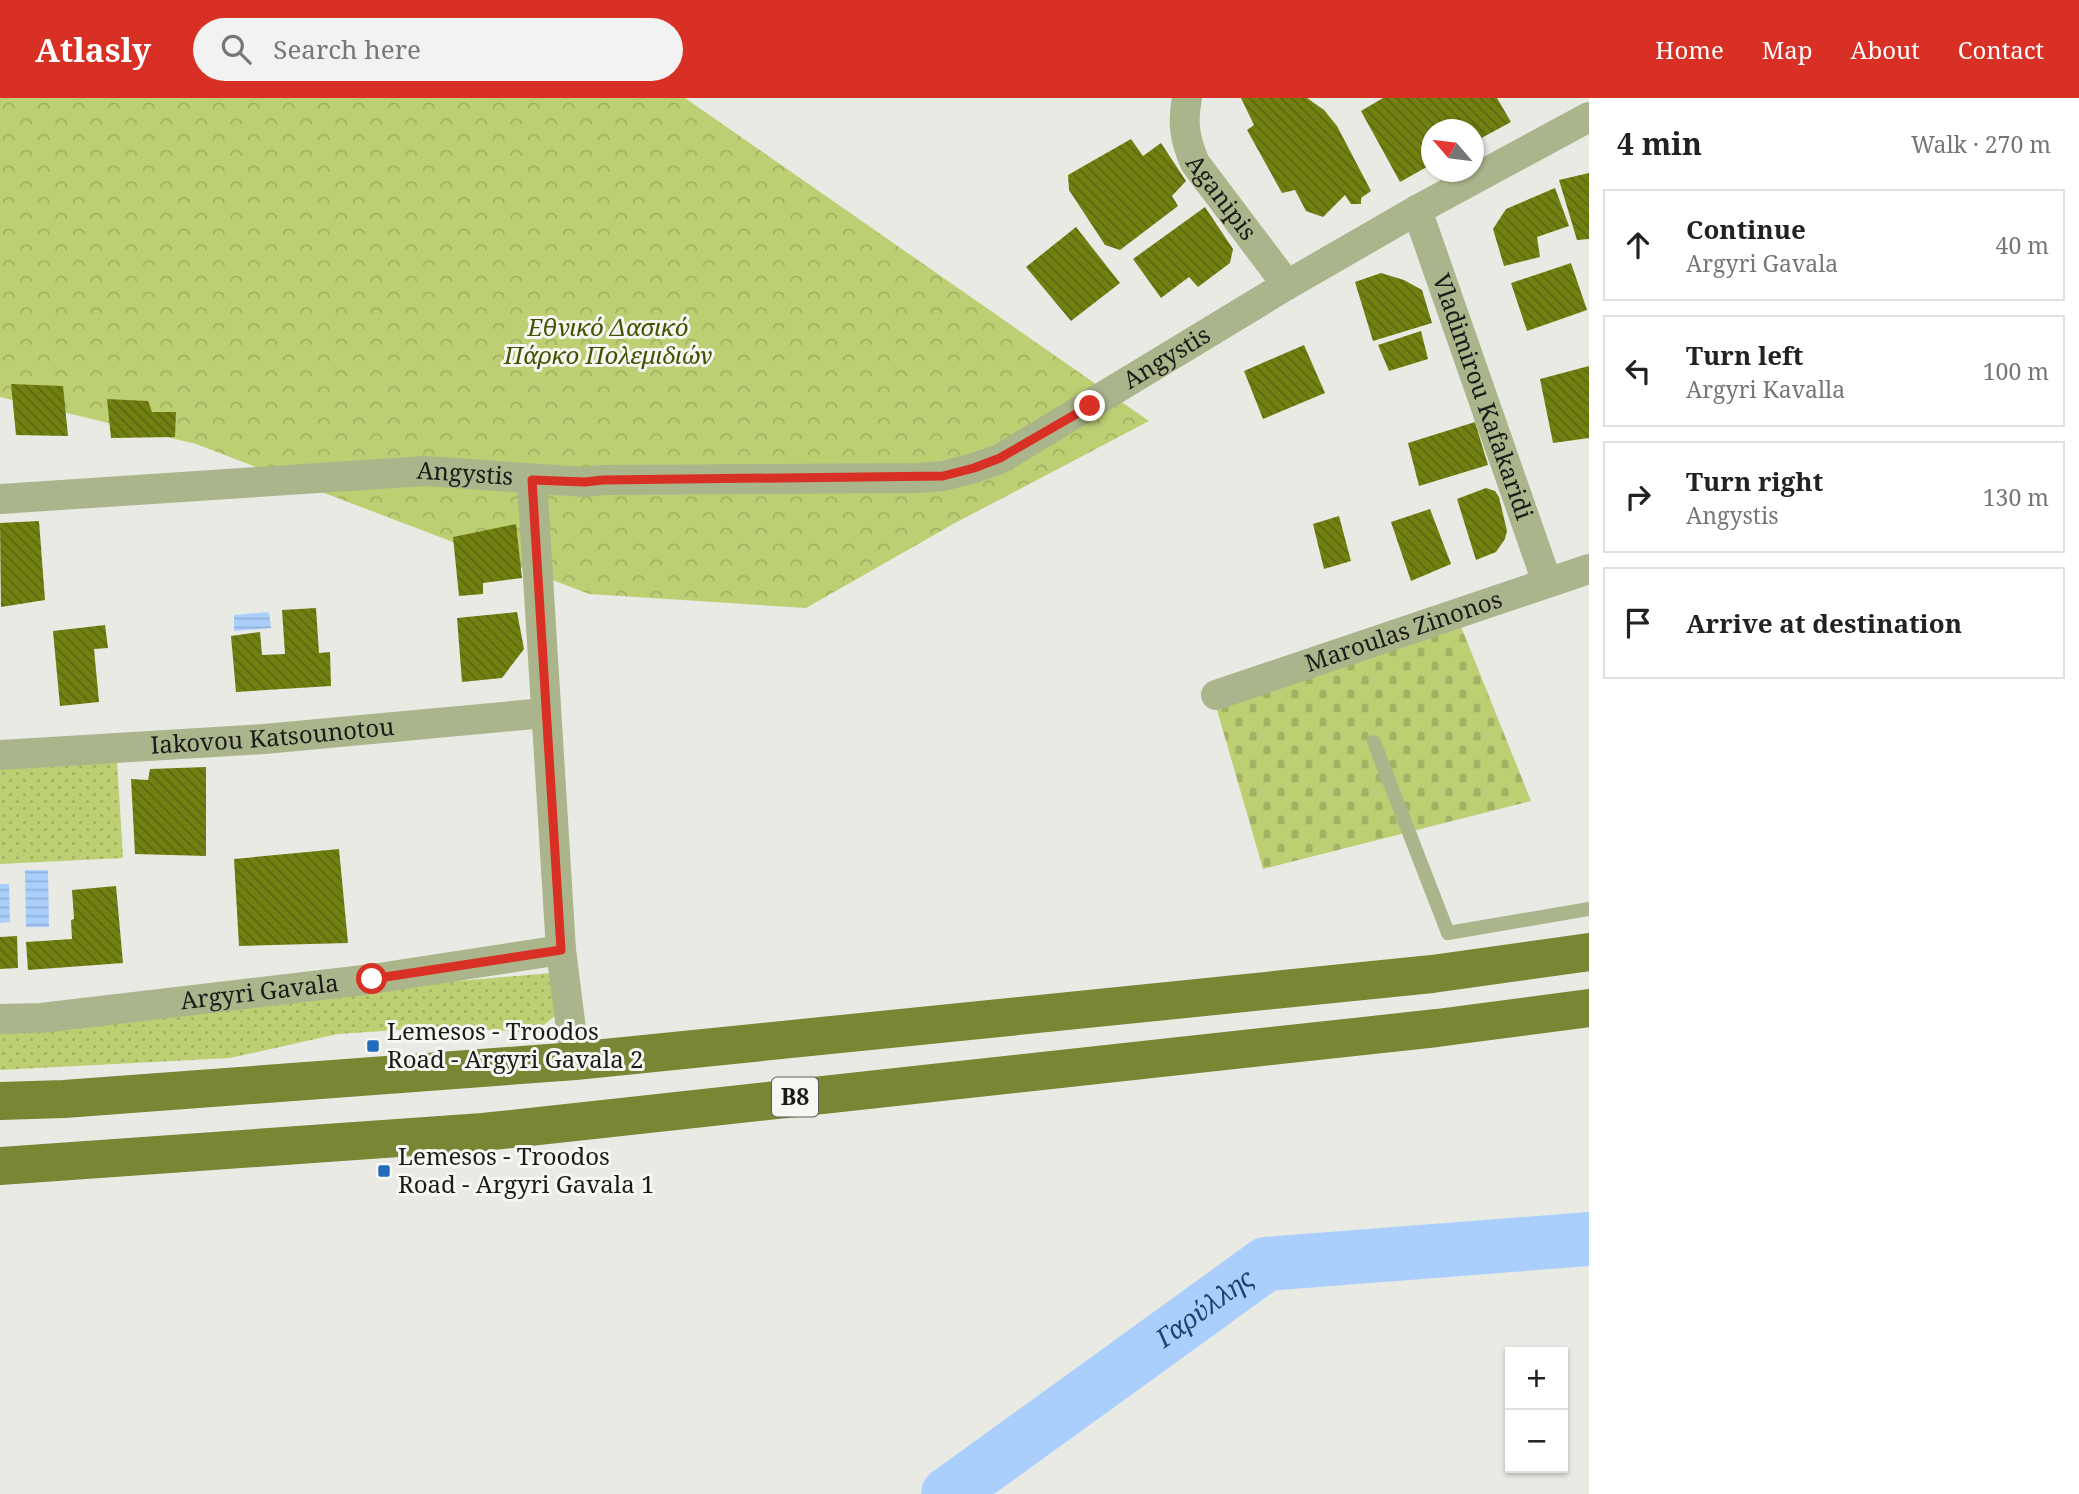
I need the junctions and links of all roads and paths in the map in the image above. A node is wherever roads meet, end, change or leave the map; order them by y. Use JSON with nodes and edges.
{"nodes":[{"id":1,"x":1187,"y":98,"type":"edge"},
{"id":2,"x":1589,"y":117,"type":"edge"},
{"id":3,"x":1417,"y":210,"type":"junction"},
{"id":4,"x":1287,"y":285,"type":"junction"},
{"id":5,"x":532,"y":480,"type":"junction"},
{"id":6,"x":0,"y":499,"type":"edge"},
{"id":7,"x":1589,"y":569,"type":"edge"},
{"id":8,"x":1547,"y":582,"type":"junction"},
{"id":9,"x":1216,"y":695,"type":"dead end"},
{"id":10,"x":545,"y":713,"type":"junction"},
{"id":11,"x":1374,"y":742,"type":"dead end"},
{"id":12,"x":0,"y":755,"type":"edge"},
{"id":13,"x":1589,"y":909,"type":"edge"},
{"id":14,"x":561,"y":950,"type":"junction"},
{"id":15,"x":1589,"y":952,"type":"edge"},
{"id":16,"x":1589,"y":1008,"type":"edge"},
{"id":17,"x":0,"y":1019,"type":"edge"},
{"id":18,"x":575,"y":1061,"type":"junction"},
{"id":19,"x":0,"y":1101,"type":"edge"},
{"id":20,"x":0,"y":1166,"type":"edge"}],
"edges":[{"from":1,"to":4,"type":"street","name":"Aganipis"},
{"from":2,"to":3,"type":"street","name":"Angystis"},
{"from":3,"to":4,"type":"street","name":"Angystis"},
{"from":3,"to":8,"type":"street","name":"Vladimirou Kafakaridi"},
{"from":4,"to":5,"type":"street","name":"Angystis"},
{"from":5,"to":6,"type":"street","name":"Angystis"},
{"from":5,"to":10,"type":"street"},
{"from":7,"to":8,"type":"street","name":"Maroulas Zinonos"},
{"from":8,"to":9,"type":"street","name":"Maroulas Zinonos"},
{"from":10,"to":12,"type":"street","name":"Iakovou Katsounotou"},
{"from":10,"to":14,"type":"street"},
{"from":11,"to":13,"type":"lane"},
{"from":14,"to":17,"type":"street","name":"Argyri Gavala"},
{"from":14,"to":18,"type":"street"},
{"from":15,"to":18,"type":"main road","number":"B8"},
{"from":16,"to":20,"type":"main road","number":"B8"},
{"from":18,"to":19,"type":"main road","number":"B8"}]}
